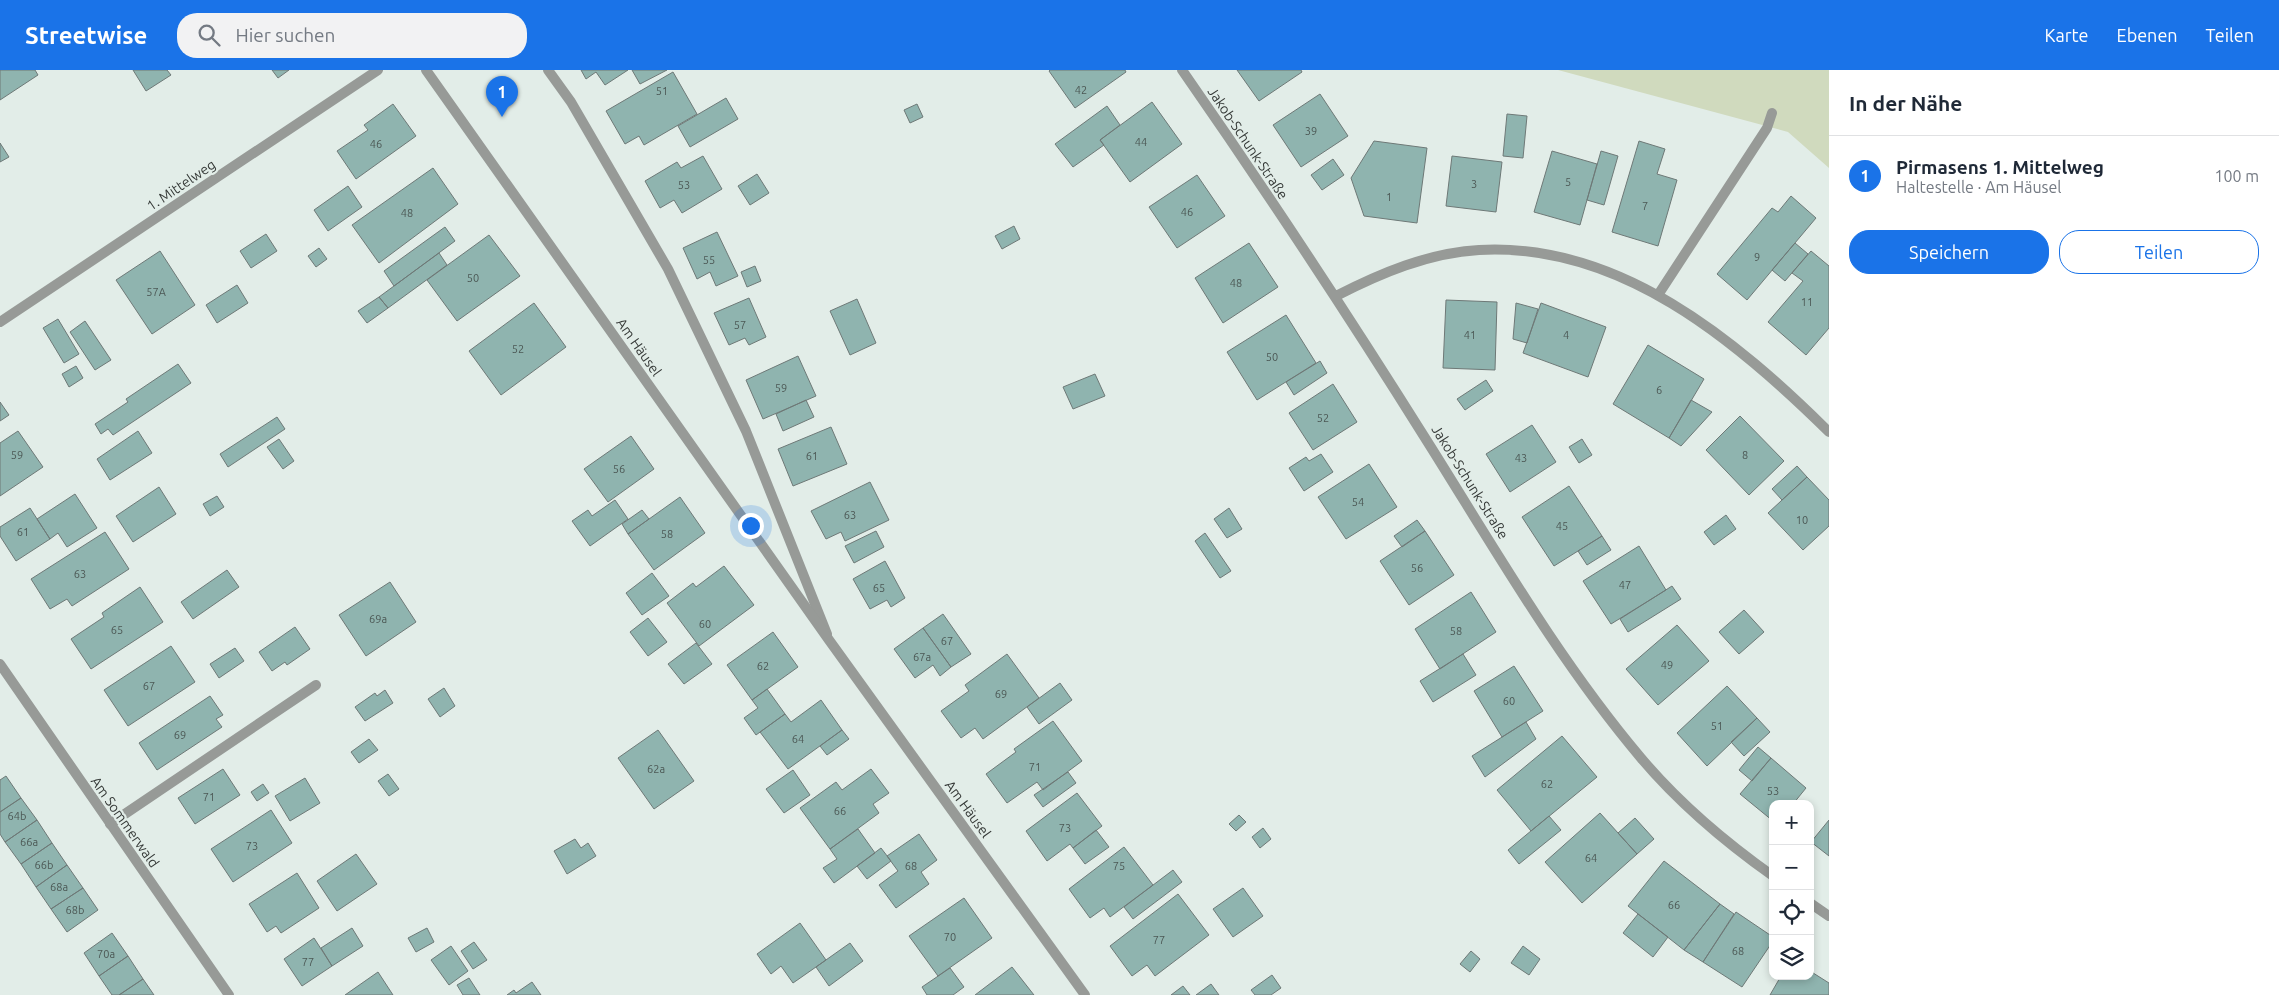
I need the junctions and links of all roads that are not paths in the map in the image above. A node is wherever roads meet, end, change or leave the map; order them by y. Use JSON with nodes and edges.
{"nodes":[{"id":1,"x":378,"y":70,"type":"edge"},
{"id":2,"x":426,"y":70,"type":"edge"},
{"id":3,"x":548,"y":70,"type":"edge"},
{"id":4,"x":1182,"y":70,"type":"edge"},
{"id":5,"x":1772,"y":113,"type":"dead end"},
{"id":6,"x":1658,"y":295,"type":"junction"},
{"id":7,"x":1336,"y":296,"type":"junction"},
{"id":8,"x":0,"y":322,"type":"edge"},
{"id":9,"x":1829,"y":432,"type":"edge"},
{"id":10,"x":829,"y":640,"type":"junction"},
{"id":11,"x":0,"y":664,"type":"edge"},
{"id":12,"x":316,"y":685,"type":"dead end"},
{"id":13,"x":110,"y":824,"type":"junction"},
{"id":14,"x":1769,"y":873,"type":"edge"},
{"id":15,"x":1814,"y":906,"type":"edge"},
{"id":16,"x":1829,"y":916,"type":"edge"},
{"id":17,"x":229,"y":995,"type":"edge"},
{"id":18,"x":1085,"y":995,"type":"edge"}],
"edges":[{"from":1,"to":8,"type":"street","name":"1. Mittelweg"},
{"from":2,"to":10,"type":"street","name":"Am Häusel"},
{"from":3,"to":10,"type":"street","name":"Am Häusel"},
{"from":4,"to":7,"type":"street","name":"Jakob-Schunk-Straße"},
{"from":5,"to":6,"type":"street"},
{"from":6,"to":7,"type":"street"},
{"from":6,"to":9,"type":"street"},
{"from":7,"to":14,"type":"street","name":"Jakob-Schunk-Straße"},
{"from":10,"to":18,"type":"street","name":"Am Häusel"},
{"from":11,"to":13,"type":"street","name":"Am Sommerwald"},
{"from":12,"to":13,"type":"street"},
{"from":13,"to":17,"type":"street","name":"Am Sommerwald"},
{"from":15,"to":16,"type":"street"}]}
